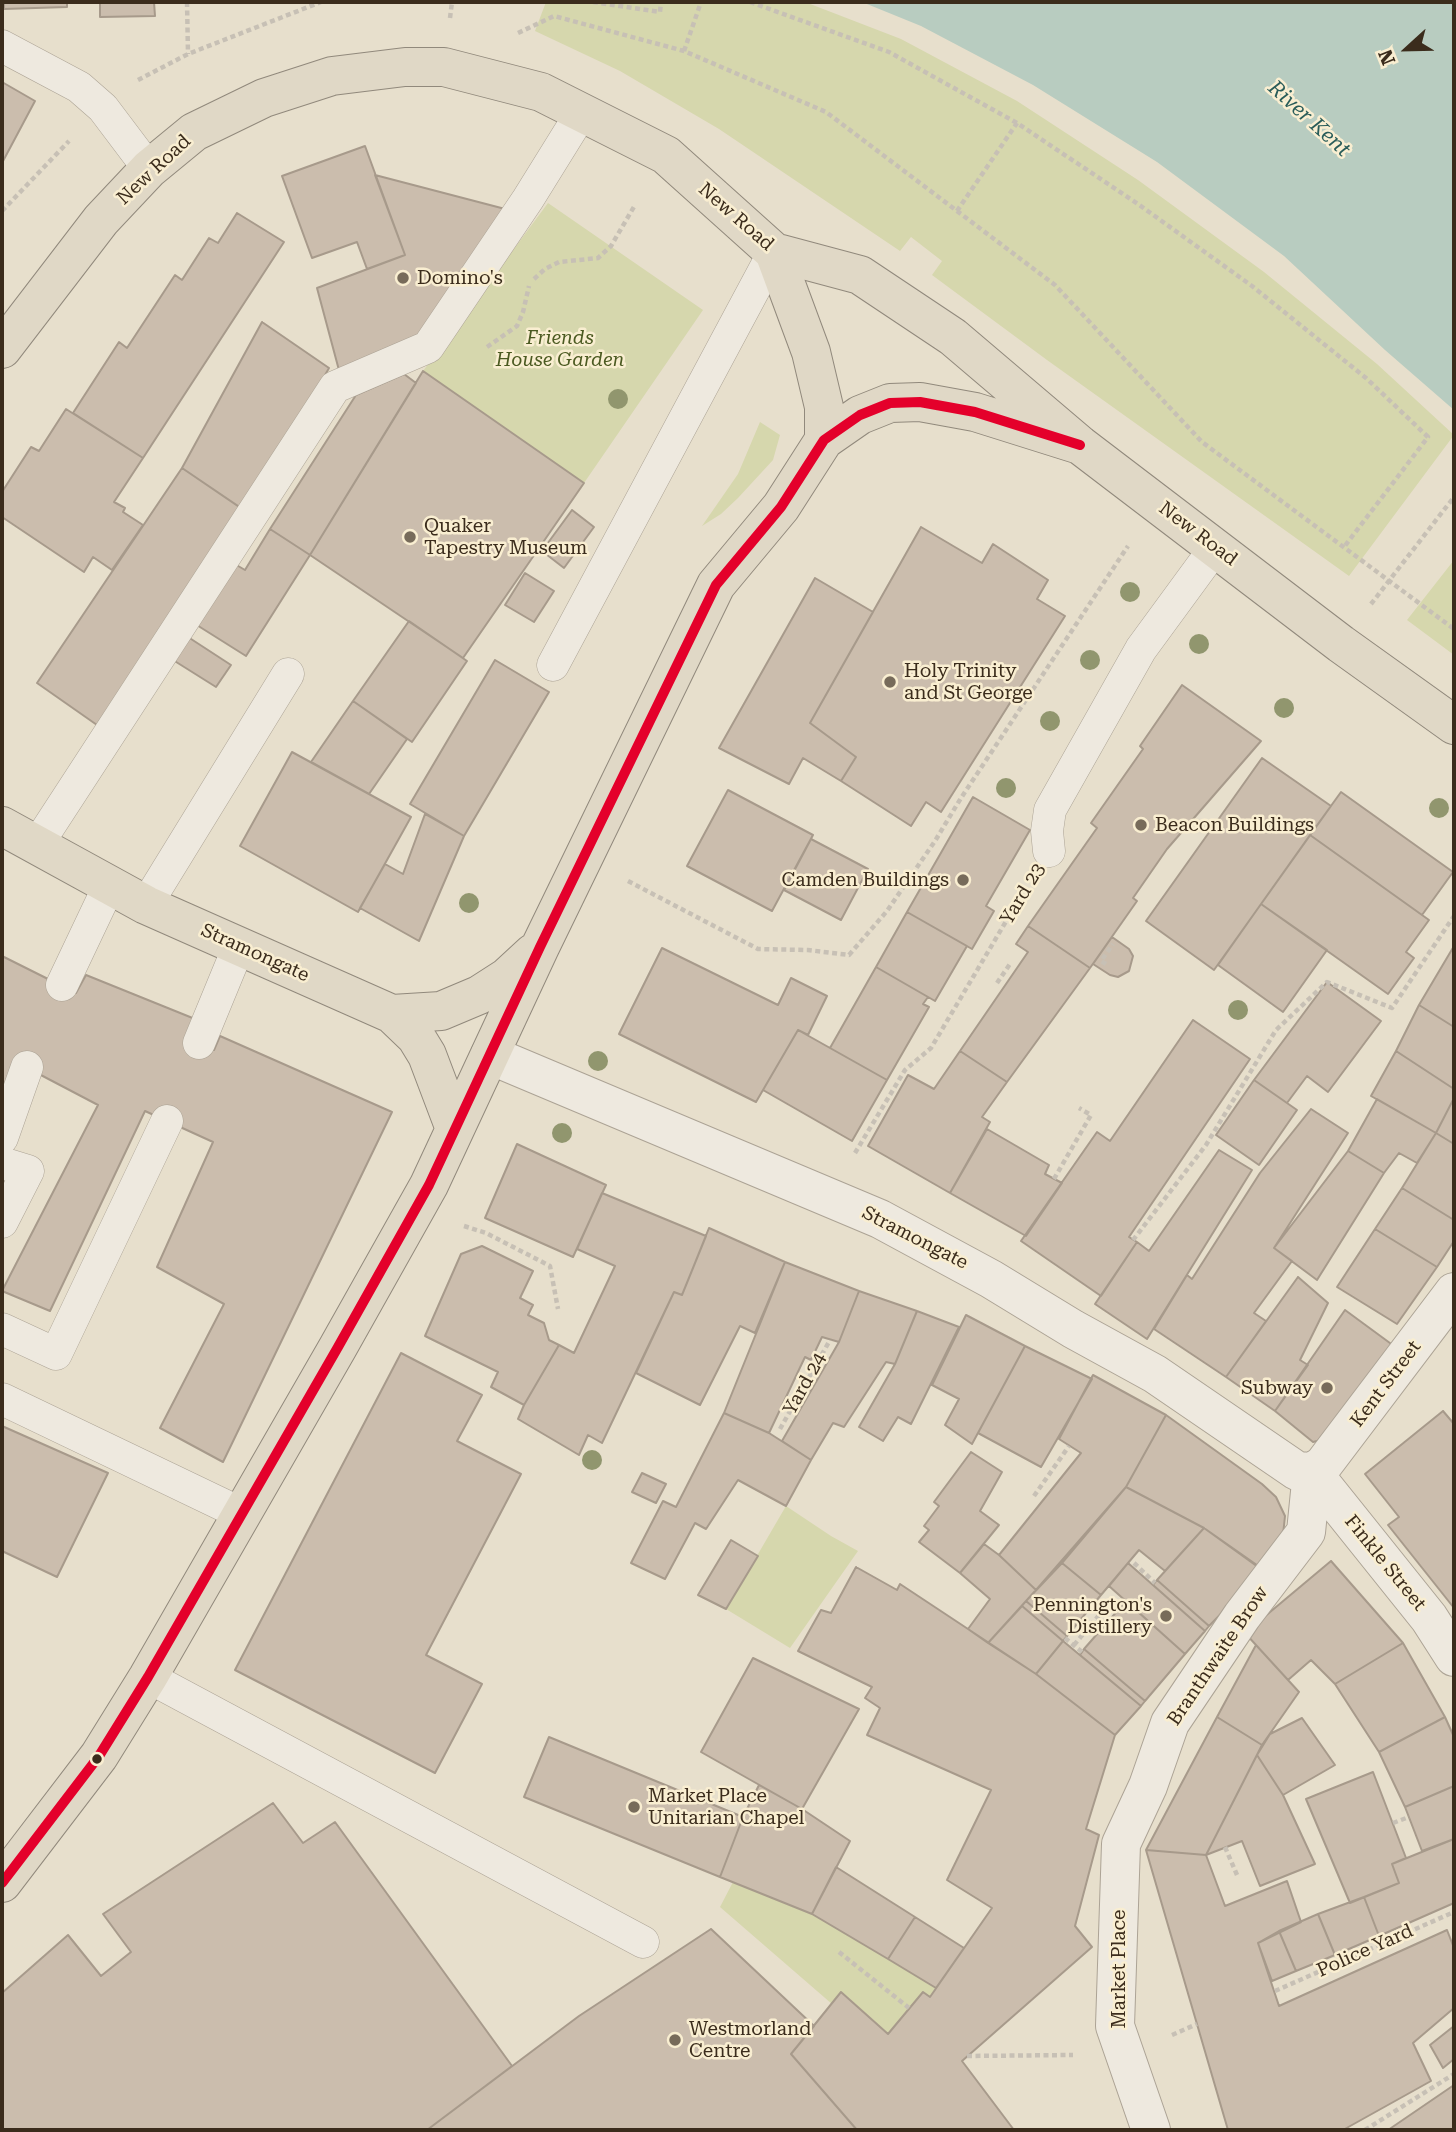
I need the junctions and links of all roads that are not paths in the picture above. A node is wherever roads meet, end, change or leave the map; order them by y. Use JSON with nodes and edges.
{"nodes":[{"id":1,"x":2,"y":46,"type":"edge"},
{"id":2,"x":582,"y":112,"type":"junction"},
{"id":3,"x":149,"y":169,"type":"junction"},
{"id":4,"x":774,"y":252,"type":"junction"},
{"id":5,"x":2,"y":349,"type":"edge"},
{"id":6,"x":824,"y":440,"type":"junction"},
{"id":7,"x":1080,"y":445,"type":"junction"},
{"id":8,"x":1215,"y":548,"type":"junction"},
{"id":9,"x":553,"y":665,"type":"dead end"},
{"id":10,"x":288,"y":674,"type":"dead end"},
{"id":11,"x":1454,"y":725,"type":"edge"},
{"id":12,"x":2,"y":826,"type":"edge"},
{"id":13,"x":37,"y":845,"type":"junction"},
{"id":14,"x":1049,"y":851,"type":"road end"},
{"id":15,"x":109,"y":886,"type":"junction"},
{"id":16,"x":146,"y":905,"type":"junction"},
{"id":17,"x":239,"y":946,"type":"junction"},
{"id":18,"x":540,"y":947,"type":"junction"},
{"id":19,"x":62,"y":985,"type":"dead end"},
{"id":20,"x":392,"y":1014,"type":"junction"},
{"id":21,"x":199,"y":1043,"type":"dead end"},
{"id":22,"x":490,"y":1055,"type":"junction"},
{"id":23,"x":27,"y":1068,"type":"dead end"},
{"id":24,"x":167,"y":1121,"type":"dead end"},
{"id":25,"x":455,"y":1129,"type":"junction"},
{"id":26,"x":2,"y":1138,"type":"edge"},
{"id":27,"x":2,"y":1163,"type":"edge"},
{"id":28,"x":2,"y":1223,"type":"edge"},
{"id":29,"x":1454,"y":1292,"type":"edge"},
{"id":30,"x":2,"y":1329,"type":"edge"},
{"id":31,"x":2,"y":1399,"type":"edge"},
{"id":32,"x":1312,"y":1472,"type":"junction"},
{"id":33,"x":242,"y":1514,"type":"junction"},
{"id":34,"x":1454,"y":1657,"type":"edge"},
{"id":35,"x":148,"y":1677,"type":"junction"},
{"id":36,"x":1121,"y":1844,"type":"joint"},
{"id":37,"x":2,"y":1883,"type":"edge"},
{"id":38,"x":643,"y":1942,"type":"dead end"},
{"id":39,"x":1151,"y":2130,"type":"edge"}],
"edges":[{"from":1,"to":3,"type":"lane"},
{"from":2,"to":3,"type":"highway","name":"New Road"},
{"from":2,"to":4,"type":"highway","name":"New Road"},
{"from":2,"to":13,"type":"lane"},
{"from":3,"to":5,"type":"highway","name":"New Road"},
{"from":4,"to":6,"type":"highway"},
{"from":4,"to":7,"type":"highway","name":"New Road"},
{"from":4,"to":9,"type":"lane"},
{"from":6,"to":7,"type":"highway"},
{"from":6,"to":18,"type":"highway"},
{"from":7,"to":8,"type":"highway","name":"New Road"},
{"from":8,"to":11,"type":"highway","name":"New Road"},
{"from":8,"to":14,"type":"lane","name":"Yard 23"},
{"from":10,"to":16,"type":"lane"},
{"from":12,"to":13,"type":"highway","name":"Stramongate"},
{"from":13,"to":15,"type":"highway","name":"Stramongate"},
{"from":15,"to":16,"type":"highway","name":"Stramongate"},
{"from":15,"to":19,"type":"lane"},
{"from":16,"to":17,"type":"highway","name":"Stramongate"},
{"from":17,"to":20,"type":"highway","name":"Stramongate"},
{"from":17,"to":21,"type":"lane"},
{"from":18,"to":20,"type":"highway"},
{"from":18,"to":22,"type":"highway"},
{"from":20,"to":25,"type":"highway","name":"Stramongate"},
{"from":22,"to":25,"type":"highway"},
{"from":22,"to":32,"type":"street","name":"Stramongate"},
{"from":23,"to":26,"type":"lane"},
{"from":24,"to":30,"type":"lane"},
{"from":25,"to":33,"type":"highway"},
{"from":27,"to":28,"type":"lane"},
{"from":29,"to":32,"type":"street","name":"Kent Street"},
{"from":31,"to":33,"type":"lane"},
{"from":32,"to":34,"type":"street","name":"Finkle Street"},
{"from":32,"to":36,"type":"street","name":"Branthwaite Brow"},
{"from":33,"to":35,"type":"highway"},
{"from":35,"to":37,"type":"highway"},
{"from":35,"to":38,"type":"lane"},
{"from":36,"to":39,"type":"street","name":"Market Place"}]}
